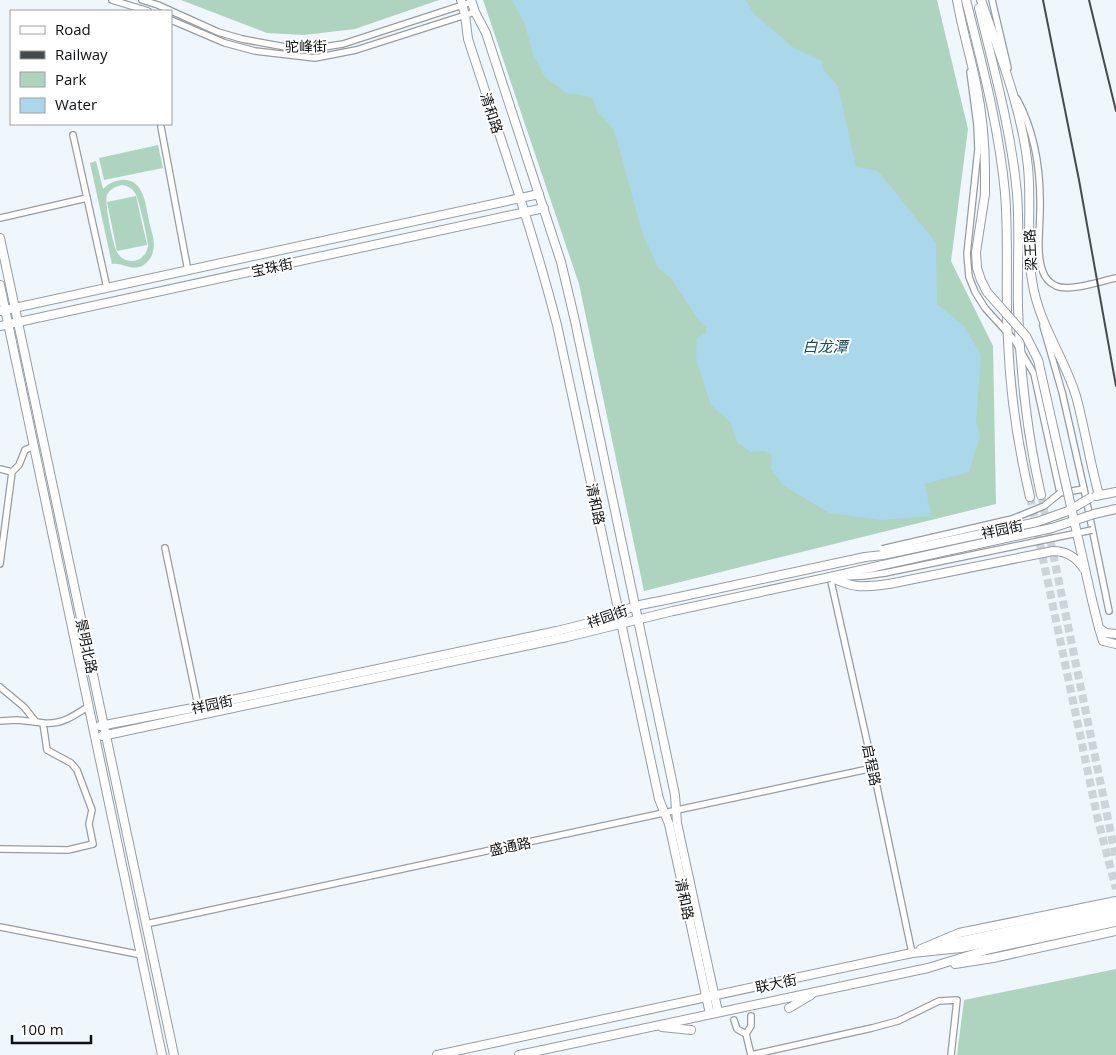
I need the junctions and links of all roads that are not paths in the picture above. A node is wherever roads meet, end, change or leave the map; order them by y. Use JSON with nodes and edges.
{"nodes":[{"id":1,"x":112,"y":0,"type":"edge"},
{"id":2,"x":142,"y":0,"type":"edge"},
{"id":3,"x":956,"y":0,"type":"edge"},
{"id":4,"x":966,"y":0,"type":"edge"},
{"id":5,"x":977,"y":0,"type":"edge"},
{"id":6,"x":981,"y":0,"type":"edge"},
{"id":7,"x":992,"y":0,"type":"edge"},
{"id":8,"x":471,"y":1,"type":"edge"},
{"id":9,"x":462,"y":3,"type":"edge"},
{"id":10,"x":145,"y":10,"type":"edge"},
{"id":11,"x":169,"y":10,"type":"edge"},
{"id":12,"x":172,"y":11,"type":"edge"},
{"id":13,"x":475,"y":12,"type":"junction"},
{"id":14,"x":465,"y":15,"type":"junction"},
{"id":15,"x":172,"y":20,"type":"edge"},
{"id":16,"x":963,"y":32,"type":"junction"},
{"id":17,"x":1014,"y":94,"type":"junction"},
{"id":18,"x":161,"y":127,"type":"dead end"},
{"id":19,"x":73,"y":135,"type":"dead end"},
{"id":20,"x":539,"y":194,"type":"junction"},
{"id":21,"x":87,"y":198,"type":"junction"},
{"id":22,"x":521,"y":199,"type":"junction"},
{"id":23,"x":544,"y":208,"type":"junction"},
{"id":24,"x":525,"y":212,"type":"junction"},
{"id":25,"x":0,"y":218,"type":"edge"},
{"id":26,"x":0,"y":238,"type":"edge"},
{"id":27,"x":188,"y":271,"type":"junction"},
{"id":28,"x":1116,"y":278,"type":"edge"},
{"id":29,"x":0,"y":285,"type":"edge"},
{"id":30,"x":107,"y":288,"type":"junction"},
{"id":31,"x":15,"y":308,"type":"junction"},
{"id":32,"x":3,"y":311,"type":"edge"},
{"id":33,"x":1040,"y":314,"type":"junction"},
{"id":34,"x":18,"y":322,"type":"junction"},
{"id":35,"x":4,"y":325,"type":"edge"},
{"id":36,"x":34,"y":446,"type":"junction"},
{"id":37,"x":0,"y":469,"type":"edge"},
{"id":38,"x":12,"y":472,"type":"junction"},
{"id":39,"x":1084,"y":489,"type":"junction"},
{"id":40,"x":1116,"y":492,"type":"edge"},
{"id":41,"x":1060,"y":493,"type":"junction"},
{"id":42,"x":1040,"y":495,"type":"tunnel mouth"},
{"id":43,"x":1099,"y":495,"type":"junction"},
{"id":44,"x":1030,"y":498,"type":"tunnel mouth"},
{"id":45,"x":1116,"y":509,"type":"edge"},
{"id":46,"x":1092,"y":530,"type":"junction"},
{"id":47,"x":165,"y":548,"type":"dead end"},
{"id":48,"x":865,"y":557,"type":"junction"},
{"id":49,"x":0,"y":564,"type":"edge"},
{"id":50,"x":830,"y":577,"type":"junction"},
{"id":51,"x":1088,"y":578,"type":"junction"},
{"id":52,"x":636,"y":606,"type":"junction"},
{"id":53,"x":1108,"y":611,"type":"dead end"},
{"id":54,"x":619,"y":613,"type":"junction"},
{"id":55,"x":638,"y":619,"type":"junction"},
{"id":56,"x":621,"y":624,"type":"junction"},
{"id":57,"x":1099,"y":628,"type":"junction"},
{"id":58,"x":1116,"y":634,"type":"edge"},
{"id":59,"x":1116,"y":644,"type":"edge"},
{"id":60,"x":0,"y":687,"type":"edge"},
{"id":61,"x":89,"y":706,"type":"junction"},
{"id":62,"x":198,"y":707,"type":"junction"},
{"id":63,"x":200,"y":716,"type":"junction"},
{"id":64,"x":0,"y":721,"type":"edge"},
{"id":65,"x":36,"y":722,"type":"junction"},
{"id":66,"x":43,"y":723,"type":"junction"},
{"id":67,"x":104,"y":725,"type":"junction"},
{"id":68,"x":93,"y":727,"type":"junction"},
{"id":69,"x":106,"y":735,"type":"junction"},
{"id":70,"x":95,"y":737,"type":"junction"},
{"id":71,"x":873,"y":768,"type":"junction"},
{"id":72,"x":676,"y":810,"type":"junction"},
{"id":73,"x":664,"y":813,"type":"junction"},
{"id":74,"x":0,"y":849,"type":"edge"},
{"id":75,"x":1116,"y":901,"type":"edge"},
{"id":76,"x":1116,"y":908,"type":"edge"},
{"id":77,"x":1116,"y":915,"type":"edge"},
{"id":78,"x":1116,"y":922,"type":"edge"},
{"id":79,"x":146,"y":924,"type":"junction"},
{"id":80,"x":0,"y":927,"type":"edge"},
{"id":81,"x":1116,"y":931,"type":"edge"},
{"id":82,"x":912,"y":953,"type":"junction"},
{"id":83,"x":142,"y":955,"type":"junction"},
{"id":84,"x":928,"y":968,"type":"junction"},
{"id":85,"x":816,"y":992,"type":"junction"},
{"id":86,"x":710,"y":998,"type":"junction"},
{"id":87,"x":789,"y":1008,"type":"dead end"},
{"id":88,"x":714,"y":1013,"type":"junction"},
{"id":89,"x":750,"y":1016,"type":"dead end"},
{"id":90,"x":734,"y":1020,"type":"dead end"},
{"id":91,"x":652,"y":1026,"type":"junction"},
{"id":92,"x":691,"y":1030,"type":"dead end"},
{"id":93,"x":746,"y":1034,"type":"junction"},
{"id":94,"x":162,"y":1055,"type":"edge"},
{"id":95,"x":174,"y":1055,"type":"edge"},
{"id":96,"x":437,"y":1055,"type":"edge"},
{"id":97,"x":518,"y":1055,"type":"edge"},
{"id":98,"x":753,"y":1055,"type":"edge"},
{"id":99,"x":951,"y":1055,"type":"edge"}],
"edges":[{"from":1,"to":10,"type":"street"},
{"from":2,"to":11,"type":"street","name":"驼峰街"},
{"from":3,"to":16,"type":"main road"},
{"from":4,"to":44,"type":"main road","name":"梁王路"},
{"from":5,"to":42,"type":"main road","name":"梁王路"},
{"from":6,"to":17,"type":"main road","name":"梁王路"},
{"from":7,"to":17,"type":"street"},
{"from":8,"to":9,"type":"street","name":"驼峰街"},
{"from":8,"to":13,"type":"main road","name":"清和路"},
{"from":9,"to":12,"type":"street","name":"驼峰街"},
{"from":9,"to":14,"type":"main road","name":"清和路"},
{"from":13,"to":14,"type":"street","name":"驼峰街"},
{"from":13,"to":20,"type":"main road","name":"清和路"},
{"from":14,"to":15,"type":"street","name":"驼峰街"},
{"from":14,"to":22,"type":"main road","name":"清和路"},
{"from":16,"to":41,"type":"street"},
{"from":16,"to":51,"type":"main road","bridge":true},
{"from":17,"to":28,"type":"street"},
{"from":17,"to":33,"type":"main road","name":"梁王路"},
{"from":18,"to":27,"type":"street"},
{"from":19,"to":21,"type":"street"},
{"from":20,"to":22,"type":"main road","name":"宝珠街"},
{"from":20,"to":23,"type":"main road","name":"清和路"},
{"from":21,"to":25,"type":"street"},
{"from":21,"to":30,"type":"street"},
{"from":22,"to":24,"type":"main road","name":"清和路"},
{"from":22,"to":27,"type":"main road","name":"宝珠街"},
{"from":23,"to":24,"type":"main road","name":"宝珠街"},
{"from":23,"to":52,"type":"main road","name":"清和路"},
{"from":24,"to":34,"type":"main road","name":"宝珠街"},
{"from":24,"to":54,"type":"main road","name":"清和路"},
{"from":26,"to":31,"type":"main road","name":"景明北路"},
{"from":27,"to":30,"type":"main road","name":"宝珠街"},
{"from":29,"to":32,"type":"main road","name":"景明北路"},
{"from":30,"to":31,"type":"main road","name":"宝珠街"},
{"from":31,"to":32,"type":"main road","name":"宝珠街"},
{"from":31,"to":34,"type":"main road","name":"景明北路"},
{"from":32,"to":35,"type":"main road","name":"景明北路"},
{"from":33,"to":39,"type":"street"},
{"from":33,"to":43,"type":"main road","name":"梁王路"},
{"from":34,"to":35,"type":"main road","name":"宝珠街"},
{"from":34,"to":67,"type":"main road","name":"景明北路"},
{"from":35,"to":36,"type":"main road","name":"景明北路"},
{"from":36,"to":38,"type":"street"},
{"from":36,"to":61,"type":"main road","name":"景明北路"},
{"from":37,"to":38,"type":"street"},
{"from":38,"to":49,"type":"street"},
{"from":39,"to":41,"type":"street"},
{"from":39,"to":46,"type":"street","bridge":true},
{"from":40,"to":43,"type":"main road","name":"祥园街"},
{"from":41,"to":48,"type":"street","bridge":true},
{"from":43,"to":48,"type":"main road","name":"祥园街","bridge":true},
{"from":45,"to":50,"type":"main road","name":"祥园街","bridge":true},
{"from":46,"to":50,"type":"street","bridge":true},
{"from":46,"to":53,"type":"street"},
{"from":47,"to":62,"type":"street"},
{"from":48,"to":52,"type":"main road","name":"祥园街","bridge":true},
{"from":50,"to":51,"type":"main road","bridge":true},
{"from":50,"to":55,"type":"main road","name":"祥园街","bridge":true},
{"from":50,"to":71,"type":"street","name":"启程路"},
{"from":51,"to":57,"type":"main road","bridge":true},
{"from":52,"to":54,"type":"main road","name":"祥园街"},
{"from":52,"to":55,"type":"main road","name":"清和路"},
{"from":54,"to":56,"type":"main road","name":"清和路"},
{"from":54,"to":62,"type":"main road","name":"祥园街"},
{"from":55,"to":56,"type":"main road","name":"祥园街"},
{"from":55,"to":72,"type":"main road","name":"清和路"},
{"from":56,"to":63,"type":"main road","name":"祥园街"},
{"from":56,"to":73,"type":"main road","name":"清和路"},
{"from":57,"to":58,"type":"main road"},
{"from":57,"to":59,"type":"main road"},
{"from":60,"to":65,"type":"street"},
{"from":61,"to":66,"type":"street"},
{"from":61,"to":68,"type":"main road","name":"景明北路"},
{"from":62,"to":63,"type":"street"},
{"from":62,"to":67,"type":"main road","name":"祥园街"},
{"from":63,"to":69,"type":"main road","name":"祥园街"},
{"from":64,"to":65,"type":"street"},
{"from":65,"to":66,"type":"street"},
{"from":66,"to":74,"type":"street"},
{"from":67,"to":68,"type":"main road","name":"祥园街"},
{"from":67,"to":69,"type":"main road","name":"景明北路"},
{"from":68,"to":70,"type":"main road","name":"景明北路"},
{"from":69,"to":70,"type":"main road","name":"祥园街"},
{"from":69,"to":79,"type":"main road","name":"景明北路"},
{"from":70,"to":83,"type":"main road","name":"景明北路"},
{"from":71,"to":72,"type":"street","name":"盛通路"},
{"from":71,"to":82,"type":"street","name":"启程路"},
{"from":72,"to":73,"type":"street","name":"盛通路"},
{"from":72,"to":86,"type":"main road","name":"清和路"},
{"from":73,"to":79,"type":"street","name":"盛通路"},
{"from":73,"to":86,"type":"main road","name":"清和路"},
{"from":75,"to":82,"type":"main road"},
{"from":76,"to":82,"type":"main road"},
{"from":77,"to":82,"type":"main road","name":"联大街"},
{"from":78,"to":84,"type":"main road","name":"联大街"},
{"from":79,"to":95,"type":"main road","name":"景明北路"},
{"from":80,"to":83,"type":"street"},
{"from":81,"to":84,"type":"main road"},
{"from":82,"to":86,"type":"main road","name":"联大街"},
{"from":83,"to":94,"type":"main road","name":"景明北路"},
{"from":84,"to":85,"type":"main road","name":"联大街"},
{"from":85,"to":87,"type":"main road"},
{"from":85,"to":88,"type":"main road","name":"联大街"},
{"from":86,"to":88,"type":"main road","name":"清和路"},
{"from":86,"to":96,"type":"main road","name":"联大街"},
{"from":88,"to":91,"type":"main road","name":"联大街"},
{"from":89,"to":93,"type":"street"},
{"from":90,"to":93,"type":"street"},
{"from":91,"to":92,"type":"main road"},
{"from":91,"to":97,"type":"main road","name":"联大街"},
{"from":93,"to":98,"type":"street"},
{"from":98,"to":99,"type":"street"}]}
